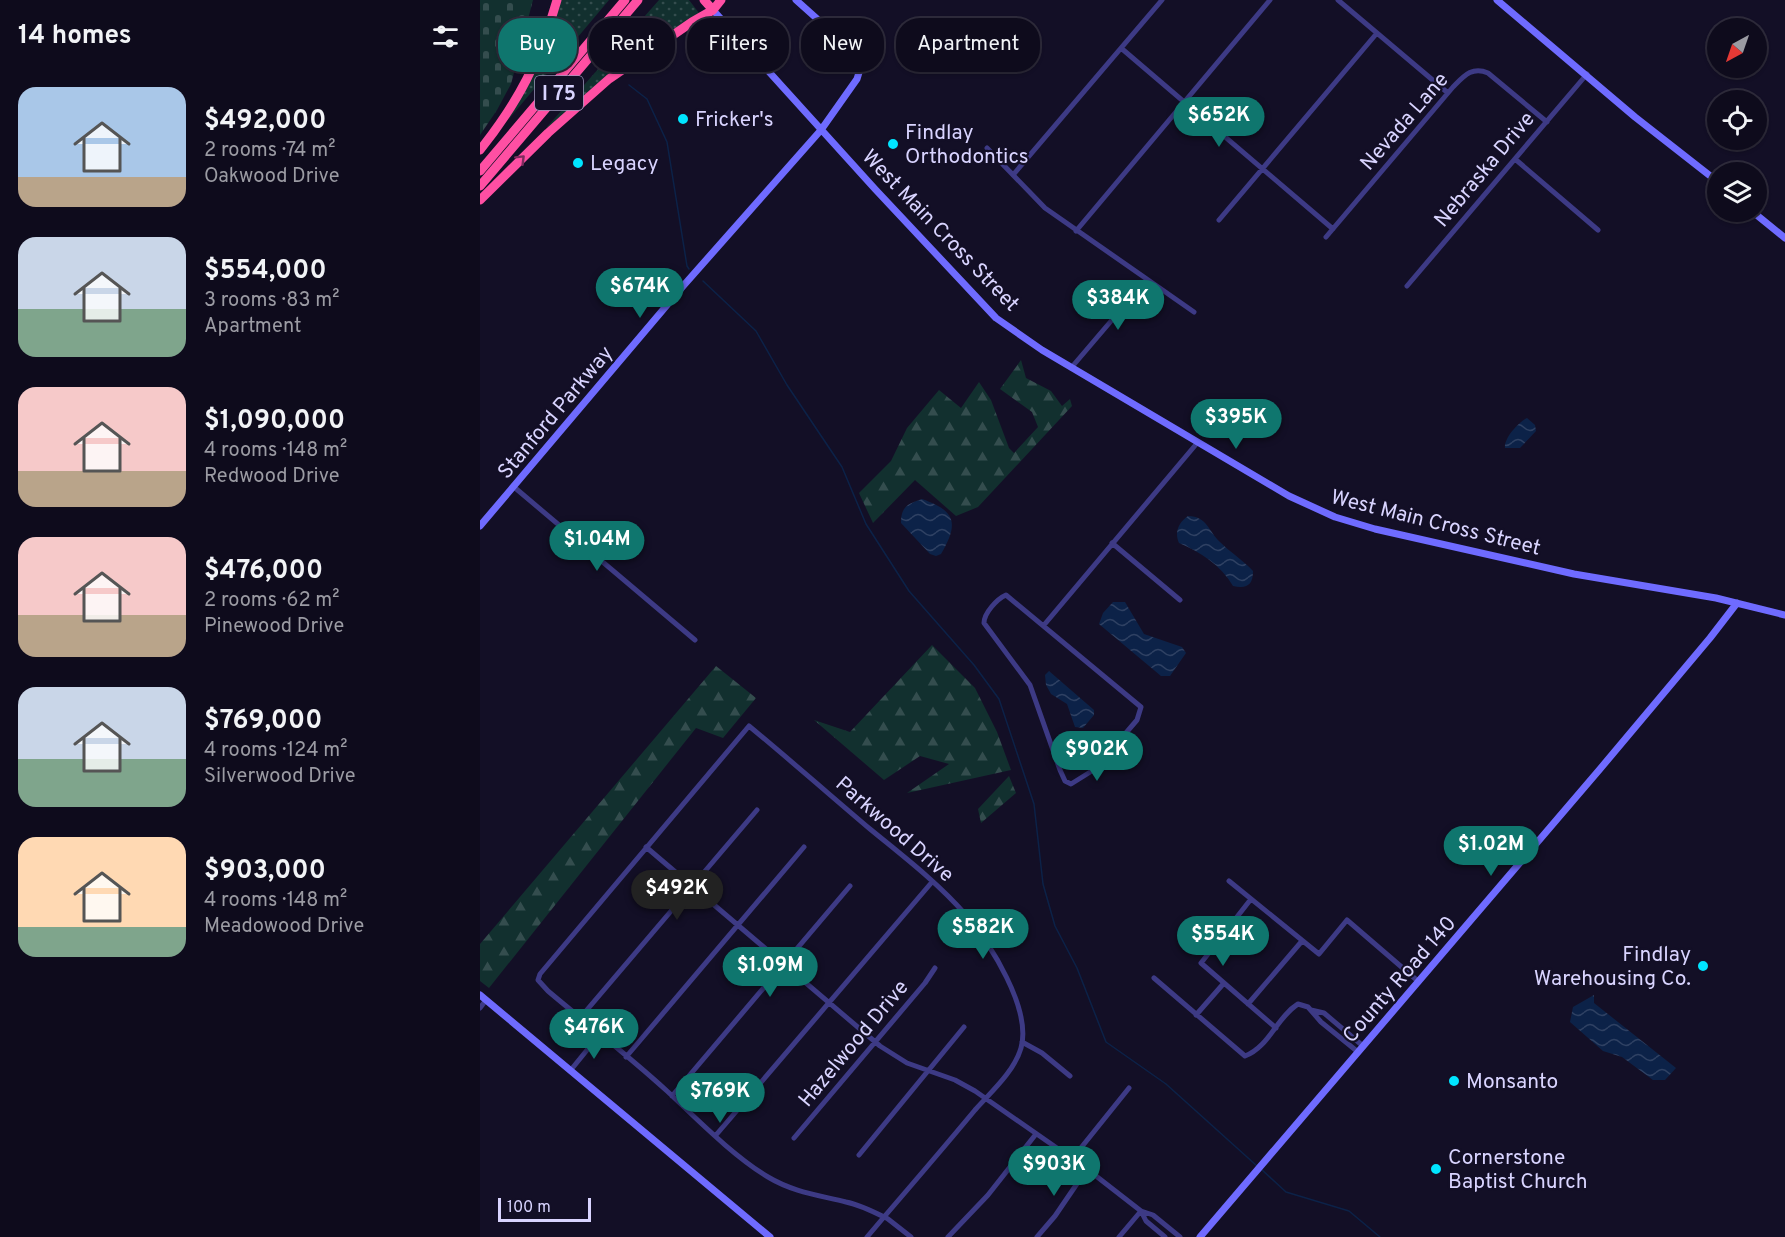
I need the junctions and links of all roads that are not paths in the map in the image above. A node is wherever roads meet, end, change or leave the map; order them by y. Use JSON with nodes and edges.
{"nodes":[{"id":1,"x":557,"y":0,"type":"edge"},
{"id":2,"x":625,"y":0,"type":"edge"},
{"id":3,"x":638,"y":0,"type":"edge"},
{"id":4,"x":704,"y":0,"type":"edge"},
{"id":5,"x":721,"y":0,"type":"edge"},
{"id":6,"x":796,"y":0,"type":"edge"},
{"id":7,"x":1162,"y":0,"type":"edge"},
{"id":8,"x":1270,"y":0,"type":"edge"},
{"id":9,"x":1338,"y":0,"type":"edge"},
{"id":10,"x":1497,"y":0,"type":"edge"},
{"id":11,"x":713,"y":10,"type":"junction"},
{"id":12,"x":1377,"y":33,"type":"junction"},
{"id":13,"x":1121,"y":48,"type":"junction"},
{"id":14,"x":1587,"y":74,"type":"junction"},
{"id":15,"x":1448,"y":93,"type":"junction"},
{"id":16,"x":1184,"y":102,"type":"junction"},
{"id":17,"x":1547,"y":122,"type":"junction"},
{"id":18,"x":821,"y":130,"type":"junction"},
{"id":19,"x":987,"y":148,"type":"dead end"},
{"id":20,"x":480,"y":150,"type":"edge"},
{"id":21,"x":1515,"y":159,"type":"junction"},
{"id":22,"x":1262,"y":169,"type":"junction"},
{"id":23,"x":480,"y":171,"type":"edge"},
{"id":24,"x":1707,"y":174,"type":"edge"},
{"id":25,"x":1013,"y":175,"type":"junction"},
{"id":26,"x":480,"y":186,"type":"edge"},
{"id":27,"x":480,"y":201,"type":"edge"},
{"id":28,"x":1219,"y":220,"type":"dead end"},
{"id":29,"x":1765,"y":222,"type":"edge"},
{"id":30,"x":1333,"y":229,"type":"junction"},
{"id":31,"x":1598,"y":230,"type":"dead end"},
{"id":32,"x":1076,"y":231,"type":"junction"},
{"id":33,"x":1326,"y":237,"type":"dead end"},
{"id":34,"x":1785,"y":238,"type":"edge"},
{"id":35,"x":1146,"y":279,"type":"junction"},
{"id":36,"x":1407,"y":286,"type":"dead end"},
{"id":37,"x":1194,"y":312,"type":"dead end"},
{"id":38,"x":1071,"y":368,"type":"junction"},
{"id":39,"x":1198,"y":442,"type":"junction"},
{"id":40,"x":514,"y":487,"type":"junction"},
{"id":41,"x":480,"y":526,"type":"edge"},
{"id":42,"x":1112,"y":543,"type":"junction"},
{"id":43,"x":1180,"y":600,"type":"dead end"},
{"id":44,"x":1737,"y":603,"type":"junction"},
{"id":45,"x":1785,"y":615,"type":"edge"},
{"id":46,"x":1044,"y":625,"type":"junction"},
{"id":47,"x":695,"y":640,"type":"dead end"},
{"id":48,"x":757,"y":810,"type":"dead end"},
{"id":49,"x":646,"y":847,"type":"junction"},
{"id":50,"x":804,"y":848,"type":"dead end"},
{"id":51,"x":1229,"y":881,"type":"dead end"},
{"id":52,"x":932,"y":882,"type":"junction"},
{"id":53,"x":692,"y":886,"type":"junction"},
{"id":54,"x":850,"y":886,"type":"dead end"},
{"id":55,"x":1251,"y":899,"type":"junction"},
{"id":56,"x":738,"y":925,"type":"junction"},
{"id":57,"x":1302,"y":941,"type":"junction"},
{"id":58,"x":784,"y":964,"type":"junction"},
{"id":59,"x":935,"y":968,"type":"dead end"},
{"id":60,"x":1154,"y":978,"type":"dead end"},
{"id":61,"x":1419,"y":982,"type":"junction"},
{"id":62,"x":1224,"y":983,"type":"junction"},
{"id":63,"x":483,"y":998,"type":"edge"},
{"id":64,"x":829,"y":1003,"type":"junction"},
{"id":65,"x":1248,"y":1004,"type":"junction"},
{"id":66,"x":480,"y":1008,"type":"edge"},
{"id":67,"x":1196,"y":1015,"type":"junction"},
{"id":68,"x":580,"y":1018,"type":"junction"},
{"id":69,"x":964,"y":1027,"type":"dead end"},
{"id":70,"x":1276,"y":1028,"type":"junction"},
{"id":71,"x":600,"y":1034,"type":"junction"},
{"id":72,"x":875,"y":1042,"type":"junction"},
{"id":73,"x":1022,"y":1042,"type":"junction"},
{"id":74,"x":1361,"y":1049,"type":"junction"},
{"id":75,"x":626,"y":1057,"type":"junction"},
{"id":76,"x":570,"y":1071,"type":"junction"},
{"id":77,"x":929,"y":1071,"type":"junction"},
{"id":78,"x":1070,"y":1076,"type":"dead end"},
{"id":79,"x":1129,"y":1088,"type":"dead end"},
{"id":80,"x":672,"y":1096,"type":"junction"},
{"id":81,"x":985,"y":1098,"type":"junction"},
{"id":82,"x":1036,"y":1134,"type":"junction"},
{"id":83,"x":716,"y":1136,"type":"junction"},
{"id":84,"x":794,"y":1138,"type":"dead end"},
{"id":85,"x":859,"y":1155,"type":"dead end"},
{"id":86,"x":1072,"y":1159,"type":"junction"},
{"id":87,"x":1087,"y":1170,"type":"junction"},
{"id":88,"x":1141,"y":1211,"type":"junction"},
{"id":89,"x":884,"y":1217,"type":"junction"},
{"id":90,"x":770,"y":1237,"type":"edge"},
{"id":91,"x":867,"y":1237,"type":"edge"},
{"id":92,"x":911,"y":1237,"type":"edge"},
{"id":93,"x":948,"y":1237,"type":"edge"},
{"id":94,"x":1037,"y":1237,"type":"edge"},
{"id":95,"x":1119,"y":1237,"type":"edge"},
{"id":96,"x":1165,"y":1237,"type":"edge"},
{"id":97,"x":1180,"y":1237,"type":"edge"},
{"id":98,"x":1200,"y":1237,"type":"edge"}],
"edges":[{"from":1,"to":20,"type":"highway"},
{"from":2,"to":23,"type":"highway","number":"I 75"},
{"from":3,"to":26,"type":"highway","number":"I 75"},
{"from":4,"to":11,"type":"highway","name":"West Main Cross Street"},
{"from":5,"to":11,"type":"highway"},
{"from":6,"to":18,"type":"street","name":"Stanford Parkway"},
{"from":7,"to":13,"type":"street"},
{"from":8,"to":16,"type":"street"},
{"from":9,"to":12,"type":"street"},
{"from":10,"to":14,"type":"street"},
{"from":11,"to":18,"type":"street","name":"West Main Cross Street"},
{"from":27,"to":11,"type":"highway","one_way":true},
{"from":12,"to":15,"type":"street"},
{"from":12,"to":22,"type":"street"},
{"from":13,"to":16,"type":"street"},
{"from":13,"to":25,"type":"street"},
{"from":14,"to":17,"type":"street","name":"Nebraska Drive"},
{"from":14,"to":24,"type":"street"},
{"from":15,"to":17,"type":"street","name":"Nevada Lane"},
{"from":15,"to":30,"type":"street","name":"Nevada Lane"},
{"from":16,"to":22,"type":"street"},
{"from":16,"to":32,"type":"street"},
{"from":17,"to":21,"type":"street","name":"Nebraska Drive"},
{"from":18,"to":38,"type":"street","name":"West Main Cross Street"},
{"from":18,"to":40,"type":"street","name":"Stanford Parkway"},
{"from":19,"to":25,"type":"street"},
{"from":21,"to":31,"type":"street"},
{"from":21,"to":36,"type":"street","name":"Nebraska Drive"},
{"from":22,"to":28,"type":"street"},
{"from":22,"to":30,"type":"street"},
{"from":25,"to":32,"type":"street"},
{"from":29,"to":34,"type":"street"},
{"from":30,"to":33,"type":"street","name":"Nevada Lane"},
{"from":32,"to":35,"type":"street"},
{"from":35,"to":37,"type":"street"},
{"from":35,"to":38,"type":"street"},
{"from":38,"to":39,"type":"street","name":"West Main Cross Street"},
{"from":39,"to":42,"type":"street"},
{"from":39,"to":44,"type":"street","name":"West Main Cross Street"},
{"from":40,"to":41,"type":"street","name":"Stanford Parkway"},
{"from":40,"to":47,"type":"street"},
{"from":42,"to":43,"type":"street"},
{"from":42,"to":46,"type":"street"},
{"from":44,"to":45,"type":"street","name":"West Main Cross Street"},
{"from":44,"to":61,"type":"street","name":"County Road 140"},
{"from":46,"to":46,"type":"street"},
{"from":48,"to":53,"type":"street"},
{"from":49,"to":52,"type":"street","name":"Parkwood Drive"},
{"from":49,"to":53,"type":"street"},
{"from":49,"to":68,"type":"street"},
{"from":50,"to":56,"type":"street"},
{"from":51,"to":55,"type":"street"},
{"from":52,"to":64,"type":"street"},
{"from":52,"to":73,"type":"street","name":"Parkwood Drive"},
{"from":53,"to":56,"type":"street"},
{"from":53,"to":68,"type":"street"},
{"from":54,"to":58,"type":"street"},
{"from":55,"to":57,"type":"street"},
{"from":55,"to":62,"type":"street"},
{"from":56,"to":58,"type":"street"},
{"from":56,"to":75,"type":"street"},
{"from":57,"to":61,"type":"street"},
{"from":57,"to":65,"type":"street"},
{"from":58,"to":64,"type":"street"},
{"from":58,"to":80,"type":"street"},
{"from":59,"to":72,"type":"street","name":"Hazelwood Drive"},
{"from":60,"to":67,"type":"street"},
{"from":61,"to":74,"type":"street","name":"County Road 140"},
{"from":62,"to":65,"type":"street"},
{"from":62,"to":67,"type":"street"},
{"from":63,"to":66,"type":"street"},
{"from":63,"to":76,"type":"street"},
{"from":64,"to":72,"type":"street"},
{"from":64,"to":83,"type":"street"},
{"from":65,"to":70,"type":"street"},
{"from":67,"to":70,"type":"street"},
{"from":68,"to":71,"type":"street"},
{"from":69,"to":77,"type":"street"},
{"from":70,"to":74,"type":"street"},
{"from":71,"to":75,"type":"street"},
{"from":71,"to":76,"type":"street"},
{"from":72,"to":77,"type":"street"},
{"from":72,"to":84,"type":"street","name":"Hazelwood Drive"},
{"from":73,"to":78,"type":"street"},
{"from":73,"to":81,"type":"street"},
{"from":74,"to":98,"type":"street","name":"County Road 140"},
{"from":75,"to":80,"type":"street"},
{"from":76,"to":90,"type":"street"},
{"from":77,"to":81,"type":"street"},
{"from":77,"to":85,"type":"street"},
{"from":79,"to":86,"type":"street"},
{"from":80,"to":83,"type":"street"},
{"from":81,"to":82,"type":"street"},
{"from":81,"to":89,"type":"street"},
{"from":82,"to":86,"type":"street"},
{"from":82,"to":93,"type":"street"},
{"from":83,"to":89,"type":"street"},
{"from":86,"to":87,"type":"street"},
{"from":87,"to":88,"type":"street"},
{"from":87,"to":94,"type":"street"},
{"from":88,"to":95,"type":"street"},
{"from":88,"to":96,"type":"street"},
{"from":88,"to":97,"type":"street"},
{"from":89,"to":91,"type":"street"},
{"from":89,"to":92,"type":"street"}]}
